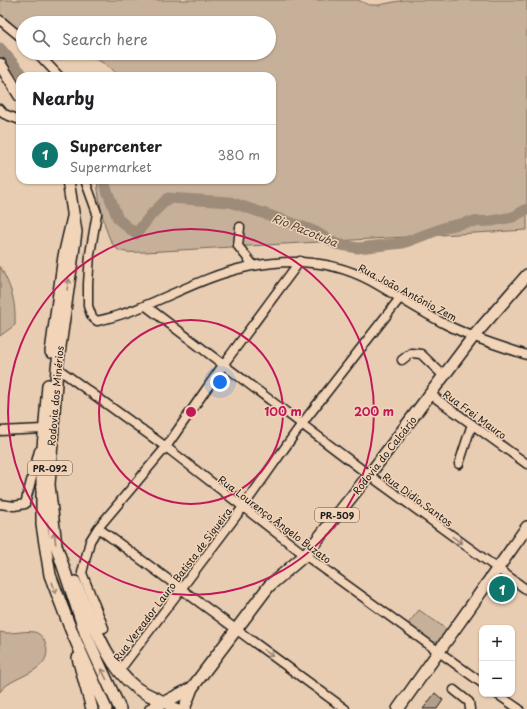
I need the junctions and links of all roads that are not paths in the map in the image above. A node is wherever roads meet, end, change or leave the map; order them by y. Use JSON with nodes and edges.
{"nodes":[{"id":1,"x":0,"y":20,"type":"edge"},
{"id":2,"x":16,"y":34,"type":"edge"},
{"id":3,"x":44,"y":60,"type":"edge"},
{"id":4,"x":0,"y":64,"type":"edge"},
{"id":5,"x":55,"y":72,"type":"edge"},
{"id":6,"x":16,"y":90,"type":"edge"},
{"id":7,"x":0,"y":109,"type":"edge"},
{"id":8,"x":16,"y":118,"type":"edge"},
{"id":9,"x":70,"y":184,"type":"edge"},
{"id":10,"x":86,"y":184,"type":"edge"},
{"id":11,"x":73,"y":216,"type":"junction"},
{"id":12,"x":240,"y":227,"type":"dead end"},
{"id":13,"x":300,"y":261,"type":"junction"},
{"id":14,"x":254,"y":266,"type":"junction"},
{"id":15,"x":527,"y":275,"type":"edge"},
{"id":16,"x":400,"y":298,"type":"junction"},
{"id":17,"x":146,"y":306,"type":"junction"},
{"id":18,"x":473,"y":337,"type":"junction"},
{"id":19,"x":527,"y":355,"type":"edge"},
{"id":20,"x":402,"y":360,"type":"dead end"},
{"id":21,"x":223,"y":365,"type":"junction"},
{"id":22,"x":57,"y":368,"type":"junction"},
{"id":23,"x":444,"y":376,"type":"junction"},
{"id":24,"x":430,"y":394,"type":"junction"},
{"id":25,"x":472,"y":424,"type":"junction"},
{"id":26,"x":301,"y":425,"type":"junction"},
{"id":27,"x":43,"y":429,"type":"junction"},
{"id":28,"x":0,"y":431,"type":"edge"},
{"id":29,"x":42,"y":445,"type":"junction"},
{"id":30,"x":166,"y":447,"type":"junction"},
{"id":31,"x":459,"y":464,"type":"dead end"},
{"id":32,"x":527,"y":464,"type":"edge"},
{"id":33,"x":369,"y":476,"type":"junction"},
{"id":34,"x":0,"y":504,"type":"edge"},
{"id":35,"x":243,"y":507,"type":"junction"},
{"id":36,"x":527,"y":527,"type":"edge"},
{"id":37,"x":98,"y":528,"type":"junction"},
{"id":38,"x":527,"y":536,"type":"edge"},
{"id":39,"x":304,"y":555,"type":"junction"},
{"id":40,"x":61,"y":560,"type":"junction"},
{"id":41,"x":500,"y":571,"type":"junction"},
{"id":42,"x":181,"y":590,"type":"junction"},
{"id":43,"x":527,"y":590,"type":"edge"},
{"id":44,"x":104,"y":628,"type":"dead end"},
{"id":45,"x":237,"y":630,"type":"junction"},
{"id":46,"x":72,"y":632,"type":"junction"},
{"id":47,"x":440,"y":654,"type":"junction"},
{"id":48,"x":119,"y":671,"type":"junction"},
{"id":49,"x":479,"y":681,"type":"edge"},
{"id":50,"x":192,"y":688,"type":"junction"},
{"id":51,"x":454,"y":690,"type":"dead end"},
{"id":52,"x":501,"y":697,"type":"edge"},
{"id":53,"x":163,"y":703,"type":"junction"},
{"id":54,"x":92,"y":709,"type":"edge"},
{"id":55,"x":106,"y":709,"type":"edge"},
{"id":56,"x":120,"y":709,"type":"edge"},
{"id":57,"x":151,"y":709,"type":"edge"},
{"id":58,"x":175,"y":709,"type":"edge"},
{"id":59,"x":184,"y":709,"type":"edge"},
{"id":60,"x":345,"y":709,"type":"edge"},
{"id":61,"x":398,"y":709,"type":"edge"},
{"id":62,"x":406,"y":709,"type":"edge"},
{"id":63,"x":470,"y":709,"type":"edge"},
{"id":64,"x":519,"y":709,"type":"edge"}],
"edges":[{"from":1,"to":2,"type":"street"},
{"from":3,"to":5,"type":"street"},
{"from":4,"to":6,"type":"main road"},
{"from":7,"to":8,"type":"street"},
{"from":9,"to":11,"type":"main road","name":"Rodovia dos Minérios","number":"PR-092"},
{"from":10,"to":17,"type":"street","name":"Rua João Antônio Zem"},
{"from":22,"to":11,"type":"main road","name":"Rodovia dos Minérios","number":"PR-092","one_way":true},
{"from":11,"to":27,"type":"main road","name":"Rodovia dos Minérios","number":"PR-092"},
{"from":12,"to":14,"type":"street"},
{"from":13,"to":14,"type":"street","name":"Rua João Antônio Zem"},
{"from":13,"to":16,"type":"street","name":"Rua João Antônio Zem"},
{"from":13,"to":21,"type":"street"},
{"from":14,"to":17,"type":"street","name":"Rua João Antônio Zem"},
{"from":15,"to":18,"type":"main road","name":"Rodovia do Calcário","number":"PR-509"},
{"from":16,"to":18,"type":"street","name":"Rua João Antônio Zem"},
{"from":16,"to":26,"type":"street","name":"Rua Vereador Lauro Batista de Siqueira"},
{"from":17,"to":21,"type":"street","name":"Rua Didio Santos"},
{"from":18,"to":19,"type":"street","name":"Rua João Antônio Zem"},
{"from":18,"to":23,"type":"main road","name":"Rodovia do Calcário","number":"PR-509"},
{"from":20,"to":23,"type":"street"},
{"from":21,"to":26,"type":"street","name":"Rua Didio Santos"},
{"from":21,"to":30,"type":"street"},
{"from":22,"to":30,"type":"street","name":"Rua Lourenço Ângelo Buzato"},
{"from":40,"to":22,"type":"main road","name":"Rodovia dos Minérios","number":"PR-092","one_way":true},
{"from":23,"to":24,"type":"main road","name":"Rodovia do Calcário","number":"PR-509"},
{"from":24,"to":25,"type":"street","name":"Rua Frei Mauro"},
{"from":24,"to":33,"type":"main road","name":"Rodovia do Calcário","number":"PR-509"},
{"from":25,"to":31,"type":"street"},
{"from":25,"to":32,"type":"street","name":"Rua Frei Mauro"},
{"from":26,"to":33,"type":"street","name":"Rua Didio Santos"},
{"from":26,"to":35,"type":"street","name":"Rua Vereador Lauro Batista de Siqueira"},
{"from":27,"to":28,"type":"street"},
{"from":27,"to":29,"type":"main road","name":"Rodovia dos Minérios","number":"PR-092"},
{"from":29,"to":34,"type":"street"},
{"from":29,"to":46,"type":"main road","name":"Rodovia dos Minérios","number":"PR-092","one_way":true},
{"from":30,"to":35,"type":"street","name":"Rua Lourenço Ângelo Buzato"},
{"from":30,"to":37,"type":"street"},
{"from":33,"to":39,"type":"main road","name":"Rodovia do Calcário","number":"PR-509"},
{"from":33,"to":41,"type":"street","name":"Rua Didio Santos","one_way":true},
{"from":35,"to":39,"type":"street","name":"Rua Lourenço Ângelo Buzato"},
{"from":35,"to":42,"type":"street","name":"Rua Vereador Lauro Batista de Siqueira"},
{"from":36,"to":41,"type":"main road"},
{"from":37,"to":42,"type":"street"},
{"from":37,"to":44,"type":"street"},
{"from":38,"to":41,"type":"main road"},
{"from":39,"to":45,"type":"main road","name":"Rodovia do Calcário","number":"PR-509"},
{"from":39,"to":47,"type":"street","name":"Rua Lourenço Ângelo Buzato"},
{"from":40,"to":48,"type":"main road"},
{"from":56,"to":40,"type":"main road","name":"Rodovia dos Minérios","number":"PR-092","one_way":true},
{"from":41,"to":43,"type":"street","name":"Rua Didio Santos"},
{"from":41,"to":47,"type":"main road"},
{"from":42,"to":45,"type":"street"},
{"from":42,"to":48,"type":"street","name":"Rua Vereador Lauro Batista de Siqueira"},
{"from":45,"to":50,"type":"main road","name":"Rodovia do Calcário","number":"PR-509"},
{"from":45,"to":60,"type":"street","one_way":true},
{"from":46,"to":54,"type":"main road"},
{"from":46,"to":55,"type":"main road","name":"Rodovia dos Minérios","number":"PR-092"},
{"from":47,"to":49,"type":"street","name":"Rua Lourenço Ângelo Buzato"},
{"from":47,"to":61,"type":"main road"},
{"from":47,"to":62,"type":"main road"},
{"from":48,"to":53,"type":"main road"},
{"from":50,"to":53,"type":"main road","name":"Rodovia do Calcário","number":"PR-509"},
{"from":50,"to":59,"type":"main road","name":"Rodovia do Calcário","number":"PR-509"},
{"from":51,"to":63,"type":"street"},
{"from":52,"to":64,"type":"street"},
{"from":53,"to":57,"type":"main road","number":"PR-509"},
{"from":53,"to":58,"type":"main road"}]}
